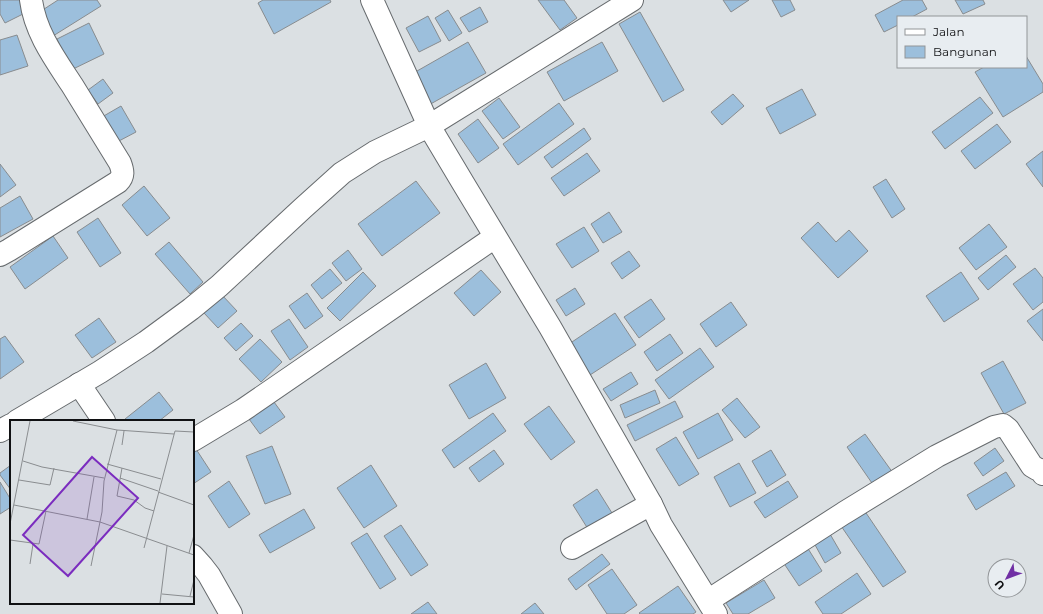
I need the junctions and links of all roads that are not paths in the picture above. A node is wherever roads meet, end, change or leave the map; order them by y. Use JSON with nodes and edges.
{"nodes":[{"id":1,"x":31,"y":0,"type":"edge"},
{"id":2,"x":372,"y":0,"type":"edge"},
{"id":3,"x":632,"y":0,"type":"edge"},
{"id":4,"x":429,"y":126,"type":"junction"},
{"id":5,"x":495,"y":237,"type":"junction"},
{"id":6,"x":0,"y":255,"type":"edge"},
{"id":7,"x":80,"y":384,"type":"junction"},
{"id":8,"x":19,"y":420,"type":"edge"},
{"id":9,"x":103,"y":420,"type":"edge"},
{"id":10,"x":10,"y":426,"type":"edge"},
{"id":11,"x":0,"y":431,"type":"edge"},
{"id":12,"x":194,"y":439,"type":"edge"},
{"id":13,"x":1042,"y":471,"type":"edge"},
{"id":14,"x":651,"y":504,"type":"junction"},
{"id":15,"x":572,"y":548,"type":"dead end"},
{"id":16,"x":194,"y":557,"type":"edge"},
{"id":17,"x":713,"y":607,"type":"edge"},
{"id":18,"x":231,"y":614,"type":"edge"}],
"edges":[{"from":1,"to":6,"type":"street"},
{"from":2,"to":4,"type":"street"},
{"from":3,"to":4,"type":"street"},
{"from":4,"to":5,"type":"street"},
{"from":4,"to":7,"type":"street"},
{"from":5,"to":12,"type":"street"},
{"from":5,"to":14,"type":"street"},
{"from":7,"to":8,"type":"street"},
{"from":7,"to":9,"type":"street"},
{"from":10,"to":11,"type":"street"},
{"from":13,"to":17,"type":"street"},
{"from":14,"to":15,"type":"street"},
{"from":14,"to":17,"type":"street"},
{"from":16,"to":18,"type":"street"}]}
